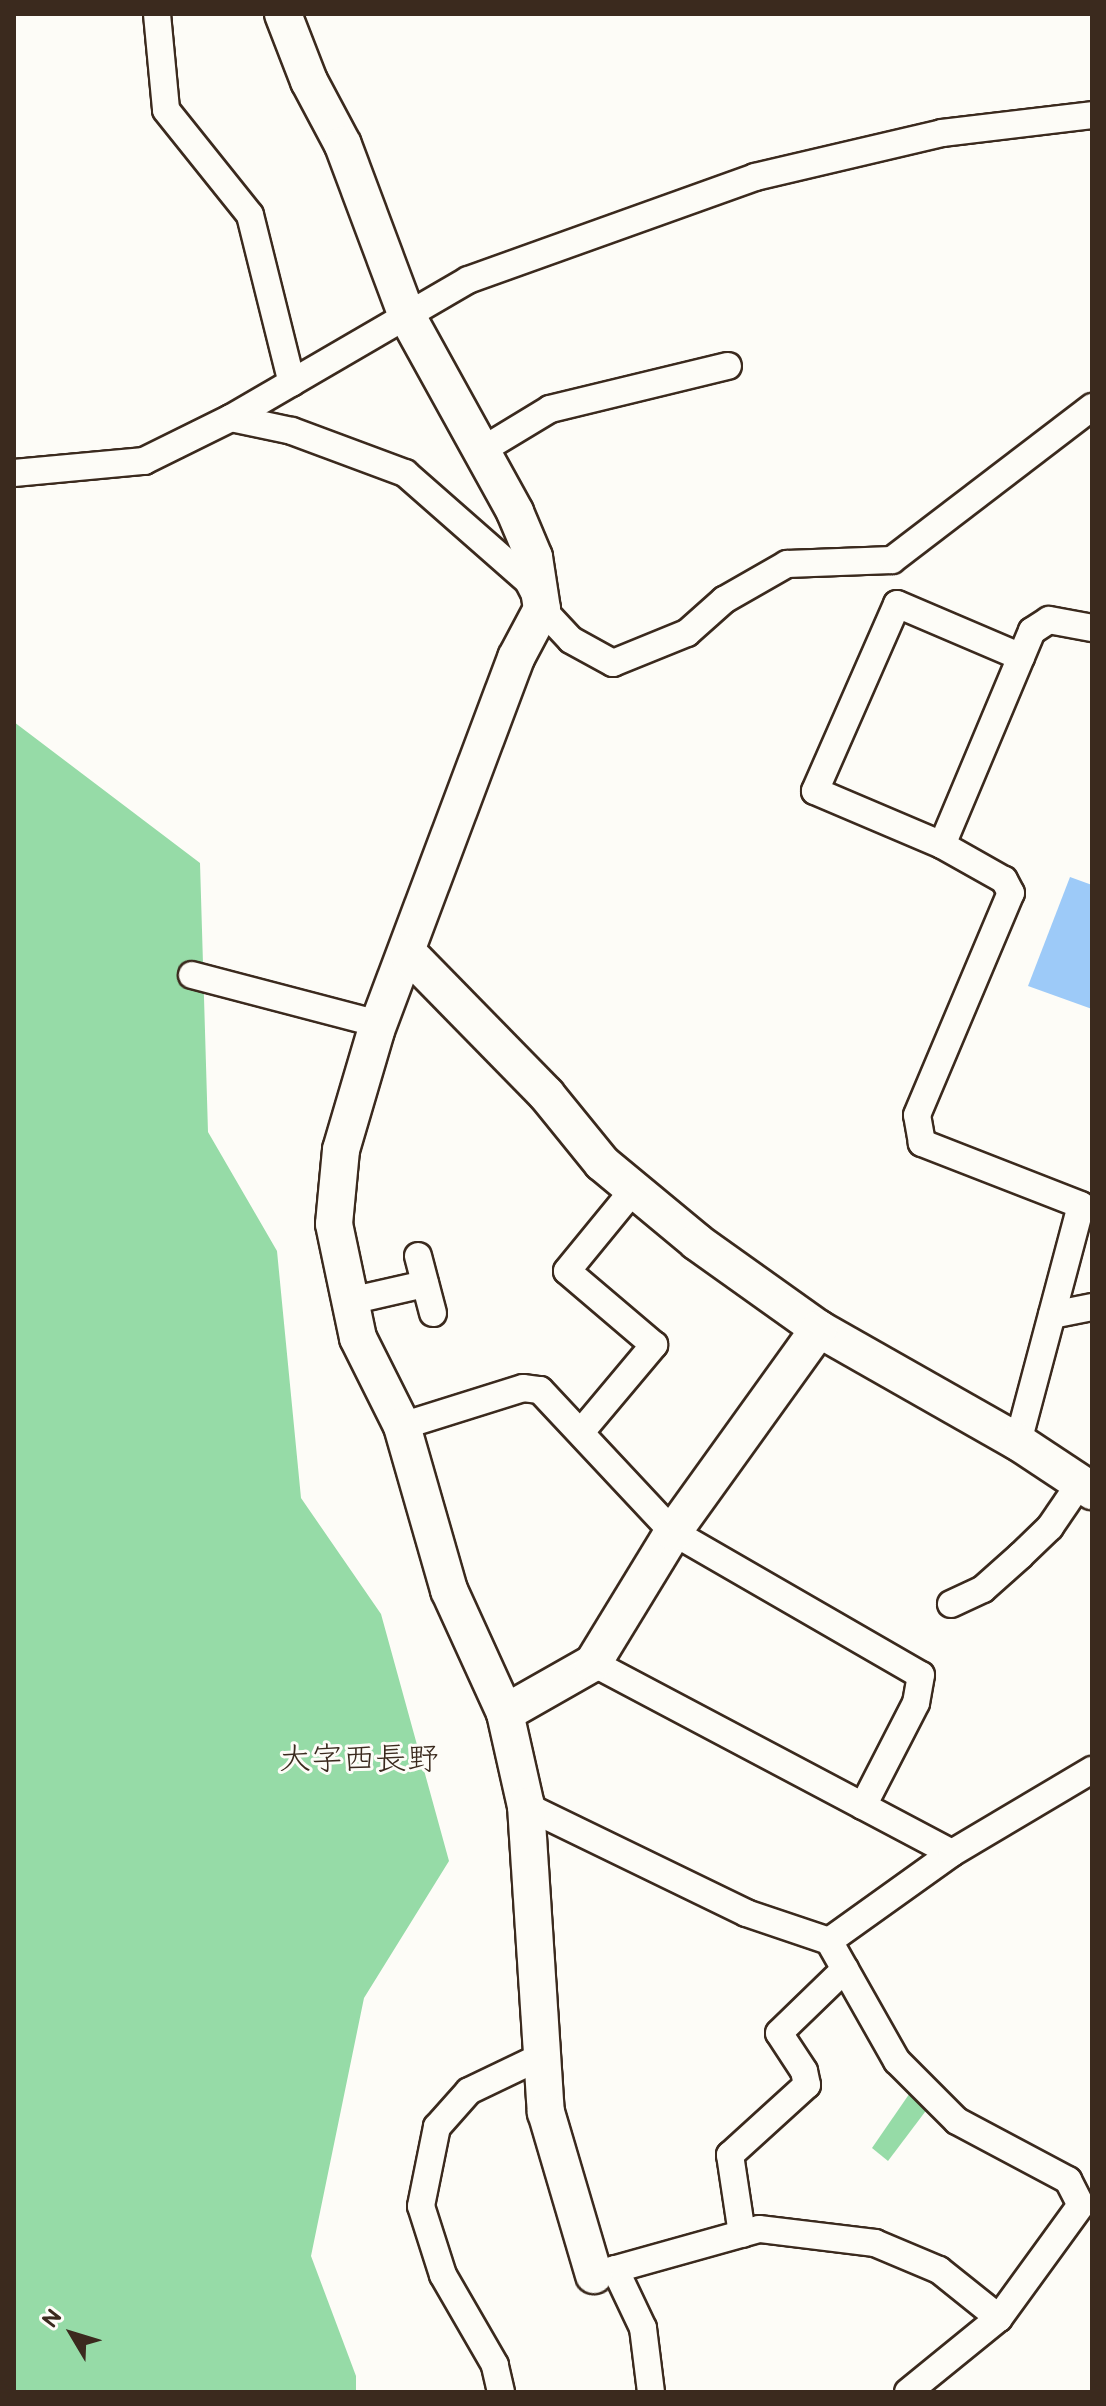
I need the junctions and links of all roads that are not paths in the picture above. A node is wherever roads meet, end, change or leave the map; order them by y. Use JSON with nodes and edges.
{"nodes":[{"id":1,"x":157,"y":14,"type":"edge"},
{"id":2,"x":283,"y":14,"type":"edge"},
{"id":3,"x":1092,"y":115,"type":"edge"},
{"id":4,"x":407,"y":316,"type":"junction"},
{"id":5,"x":728,"y":366,"type":"dead end"},
{"id":6,"x":292,"y":383,"type":"junction"},
{"id":7,"x":1092,"y":407,"type":"edge"},
{"id":8,"x":231,"y":418,"type":"junction"},
{"id":9,"x":484,"y":449,"type":"junction"},
{"id":10,"x":14,"y":473,"type":"edge"},
{"id":11,"x":542,"y":609,"type":"junction"},
{"id":12,"x":1092,"y":628,"type":"edge"},
{"id":13,"x":1021,"y":657,"type":"junction"},
{"id":14,"x":942,"y":845,"type":"junction"},
{"id":15,"x":407,"y":952,"type":"junction"},
{"id":16,"x":192,"y":975,"type":"dead end"},
{"id":17,"x":379,"y":1024,"type":"junction"},
{"id":18,"x":635,"y":1188,"type":"junction"},
{"id":19,"x":418,"y":1256,"type":"dead end"},
{"id":20,"x":425,"y":1284,"type":"junction"},
{"id":21,"x":350,"y":1301,"type":"junction"},
{"id":22,"x":1092,"y":1307,"type":"edge"},
{"id":23,"x":433,"y":1313,"type":"dead end"},
{"id":24,"x":1052,"y":1315,"type":"junction"},
{"id":25,"x":819,"y":1329,"type":"junction"},
{"id":26,"x":402,"y":1426,"type":"junction"},
{"id":27,"x":581,"y":1432,"type":"junction"},
{"id":28,"x":1018,"y":1442,"type":"junction"},
{"id":29,"x":1086,"y":1487,"type":"edge"},
{"id":30,"x":673,"y":1532,"type":"junction"},
{"id":31,"x":951,"y":1604,"type":"dead end"},
{"id":32,"x":593,"y":1663,"type":"junction"},
{"id":33,"x":505,"y":1713,"type":"junction"},
{"id":34,"x":1092,"y":1770,"type":"edge"},
{"id":35,"x":526,"y":1806,"type":"junction"},
{"id":36,"x":863,"y":1806,"type":"junction"},
{"id":37,"x":952,"y":1853,"type":"junction"},
{"id":38,"x":829,"y":1941,"type":"junction"},
{"id":39,"x":845,"y":1969,"type":"junction"},
{"id":40,"x":542,"y":2056,"type":"junction"},
{"id":41,"x":742,"y":2234,"type":"junction"},
{"id":42,"x":605,"y":2272,"type":"junction"},
{"id":43,"x":999,"y":2318,"type":"junction"},
{"id":44,"x":501,"y":2392,"type":"edge"},
{"id":45,"x":651,"y":2392,"type":"edge"},
{"id":46,"x":908,"y":2392,"type":"edge"}],
"edges":[{"from":1,"to":6,"type":"street"},
{"from":2,"to":4,"type":"street"},
{"from":3,"to":4,"type":"street"},
{"from":4,"to":6,"type":"street"},
{"from":4,"to":9,"type":"street"},
{"from":5,"to":9,"type":"street"},
{"from":6,"to":8,"type":"street"},
{"from":7,"to":11,"type":"street"},
{"from":8,"to":10,"type":"street"},
{"from":8,"to":11,"type":"street"},
{"from":9,"to":11,"type":"street"},
{"from":11,"to":15,"type":"street"},
{"from":12,"to":13,"type":"street"},
{"from":13,"to":14,"type":"street"},
{"from":13,"to":14,"type":"street"},
{"from":14,"to":24,"type":"street"},
{"from":15,"to":17,"type":"street"},
{"from":15,"to":18,"type":"street"},
{"from":16,"to":17,"type":"street"},
{"from":17,"to":21,"type":"street"},
{"from":18,"to":25,"type":"street"},
{"from":18,"to":27,"type":"street"},
{"from":19,"to":20,"type":"street"},
{"from":20,"to":21,"type":"street"},
{"from":20,"to":23,"type":"street"},
{"from":21,"to":26,"type":"street"},
{"from":22,"to":24,"type":"street"},
{"from":24,"to":28,"type":"street"},
{"from":25,"to":28,"type":"street"},
{"from":25,"to":30,"type":"street"},
{"from":26,"to":27,"type":"street"},
{"from":26,"to":33,"type":"street"},
{"from":27,"to":30,"type":"street"},
{"from":28,"to":29,"type":"street"},
{"from":29,"to":31,"type":"street"},
{"from":30,"to":32,"type":"street"},
{"from":30,"to":36,"type":"street"},
{"from":32,"to":33,"type":"street"},
{"from":32,"to":36,"type":"street"},
{"from":33,"to":35,"type":"street"},
{"from":34,"to":37,"type":"street"},
{"from":35,"to":38,"type":"street"},
{"from":35,"to":40,"type":"street"},
{"from":36,"to":37,"type":"street"},
{"from":37,"to":38,"type":"street"},
{"from":38,"to":39,"type":"street"},
{"from":39,"to":41,"type":"street"},
{"from":39,"to":43,"type":"street"},
{"from":40,"to":42,"type":"street"},
{"from":40,"to":44,"type":"street"},
{"from":41,"to":42,"type":"street"},
{"from":41,"to":43,"type":"street"},
{"from":42,"to":45,"type":"street"},
{"from":43,"to":46,"type":"street"}]}
